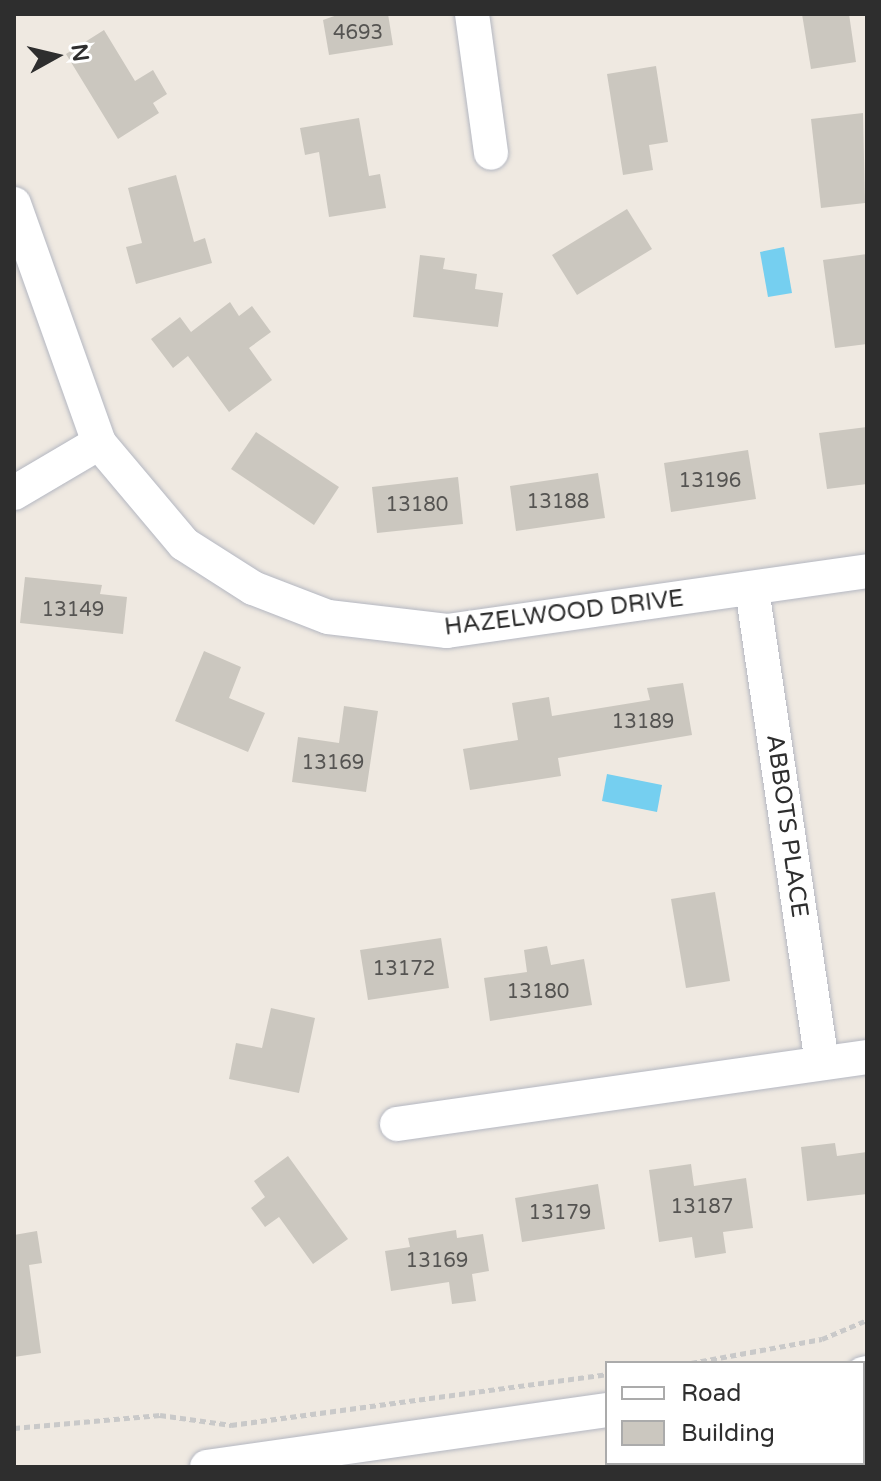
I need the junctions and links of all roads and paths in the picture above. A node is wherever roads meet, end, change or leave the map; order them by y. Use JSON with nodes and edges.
{"nodes":[{"id":1,"x":472,"y":14,"type":"edge"},
{"id":2,"x":491,"y":153,"type":"dead end"},
{"id":3,"x":14,"y":204,"type":"edge"},
{"id":4,"x":99,"y":443,"type":"junction"},
{"id":5,"x":14,"y":493,"type":"edge"},
{"id":6,"x":867,"y":571,"type":"edge"},
{"id":7,"x":752,"y":589,"type":"junction"},
{"id":8,"x":867,"y":1057,"type":"edge"},
{"id":9,"x":822,"y":1063,"type":"junction"},
{"id":10,"x":397,"y":1124,"type":"dead end"},
{"id":11,"x":867,"y":1320,"type":"edge"},
{"id":12,"x":702,"y":1361,"type":"edge"},
{"id":13,"x":605,"y":1374,"type":"edge"},
{"id":14,"x":605,"y":1410,"type":"edge"},
{"id":15,"x":14,"y":1428,"type":"edge"},
{"id":16,"x":207,"y":1467,"type":"edge"}],
"edges":[{"from":1,"to":2,"type":"street"},
{"from":3,"to":4,"type":"street","name":"HAZELWOOD DRIVE"},
{"from":4,"to":5,"type":"street"},
{"from":4,"to":7,"type":"street","name":"HAZELWOOD DRIVE"},
{"from":6,"to":7,"type":"street","name":"HAZELWOOD DRIVE"},
{"from":7,"to":9,"type":"street","name":"ABBOTS PLACE"},
{"from":8,"to":9,"type":"street"},
{"from":9,"to":10,"type":"street"},
{"from":11,"to":12,"type":"path"},
{"from":13,"to":15,"type":"path"},
{"from":14,"to":16,"type":"street"}]}
